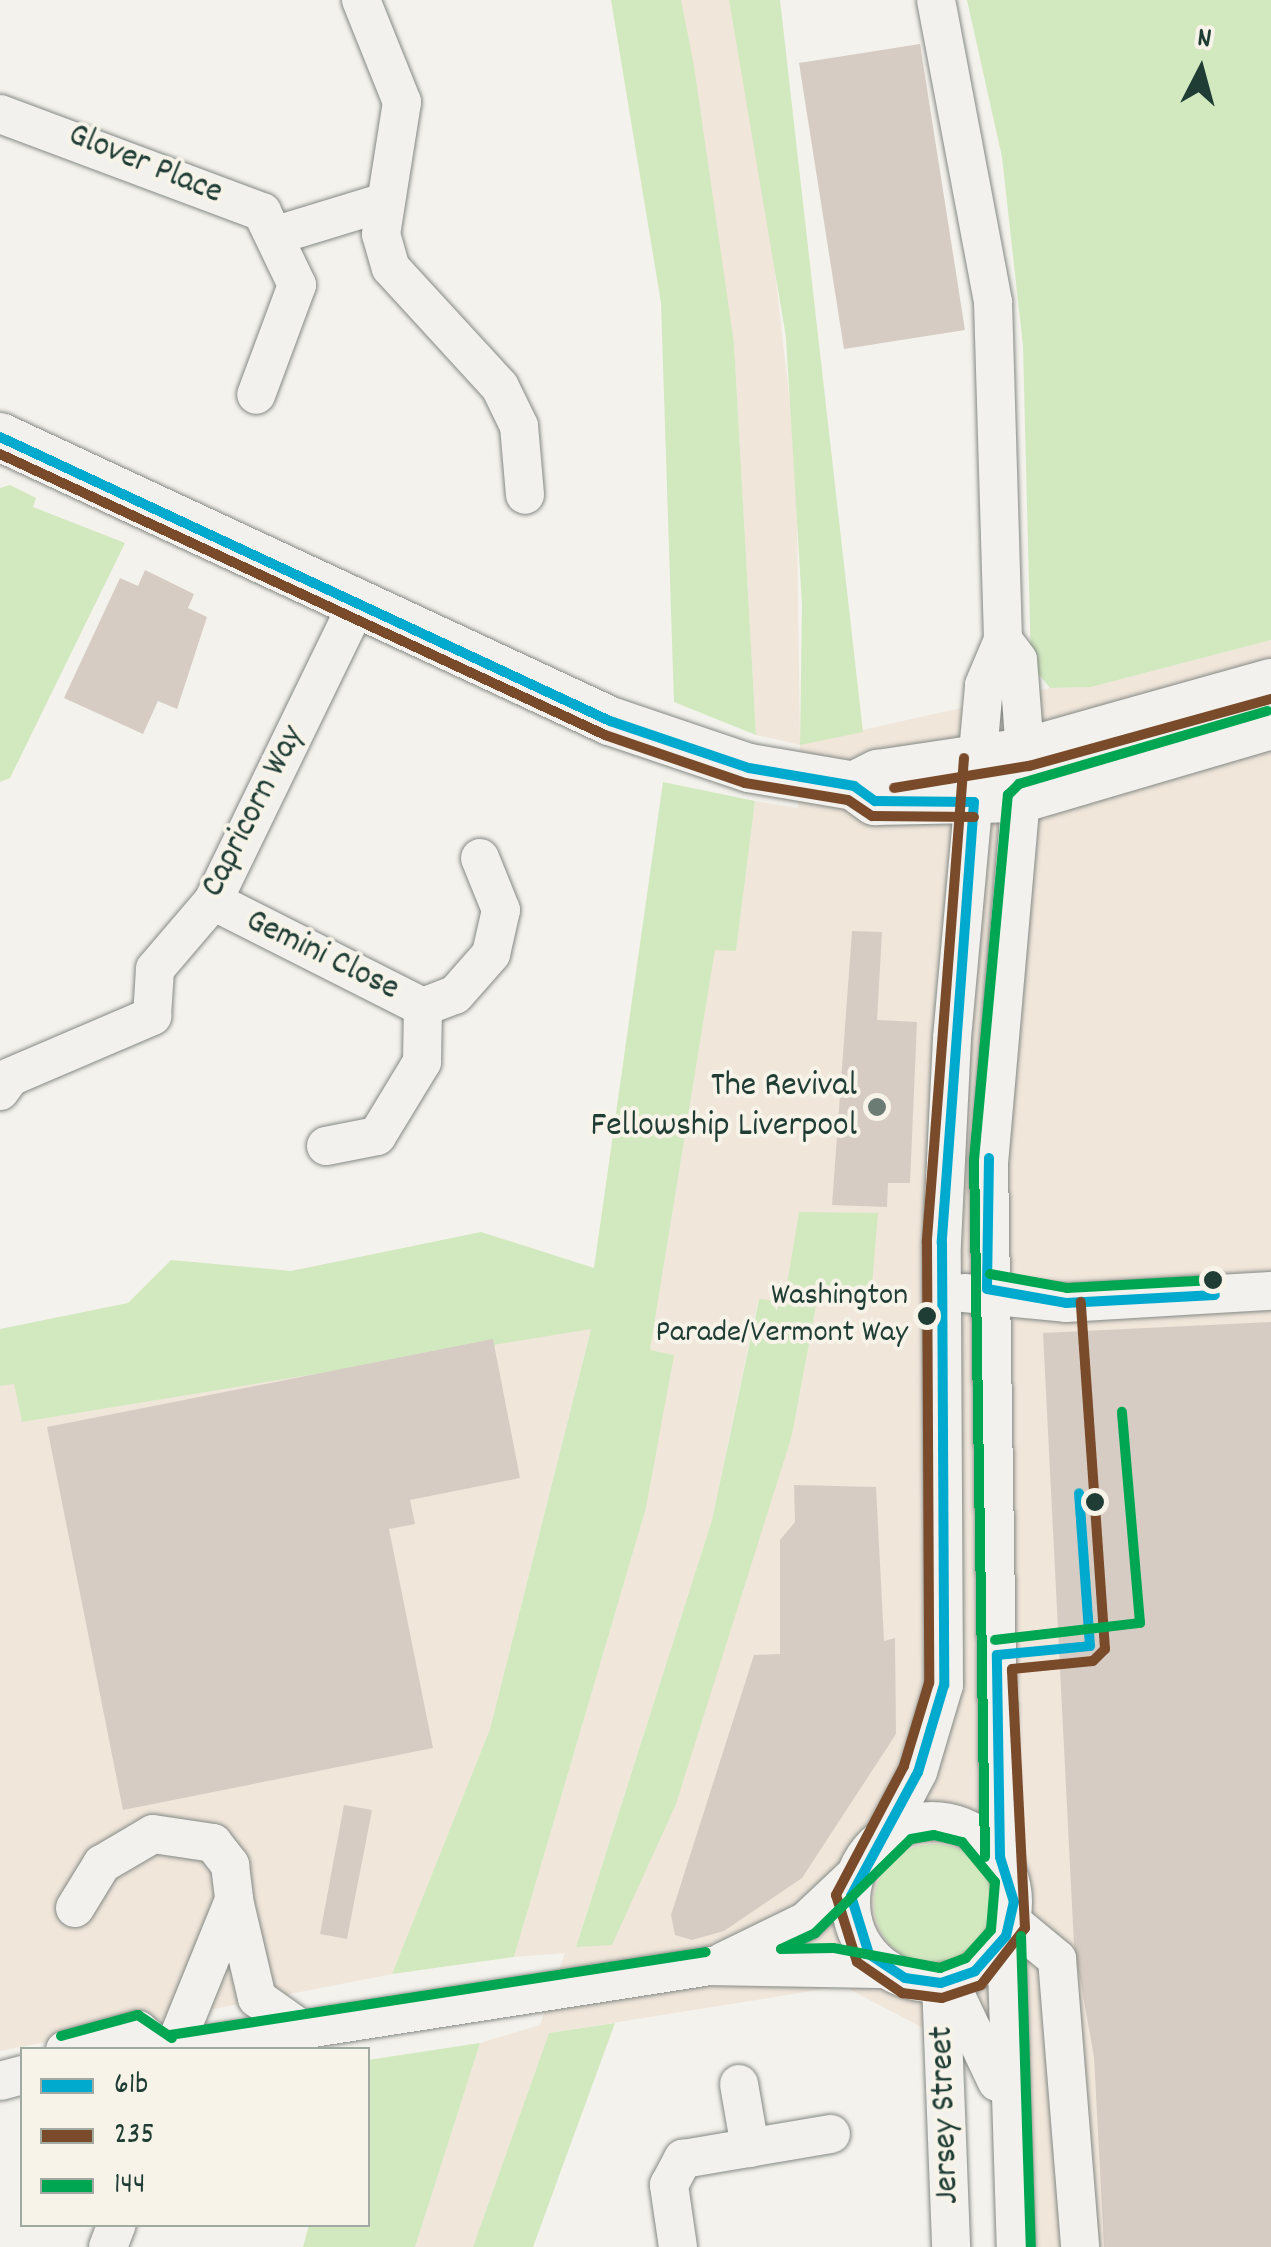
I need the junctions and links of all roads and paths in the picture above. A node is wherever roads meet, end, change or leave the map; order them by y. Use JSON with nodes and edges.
{"nodes":[{"id":1,"x":361,"y":0,"type":"edge"},
{"id":2,"x":936,"y":0,"type":"edge"},
{"id":3,"x":5,"y":128,"type":"edge"},
{"id":4,"x":385,"y":202,"type":"junction"},
{"id":5,"x":278,"y":235,"type":"junction"},
{"id":6,"x":256,"y":394,"type":"dead end"},
{"id":7,"x":0,"y":436,"type":"edge"},
{"id":8,"x":525,"y":495,"type":"dead end"},
{"id":9,"x":355,"y":609,"type":"junction"},
{"id":10,"x":1003,"y":640,"type":"junction"},
{"id":11,"x":1271,"y":682,"type":"edge"},
{"id":12,"x":1271,"y":725,"type":"edge"},
{"id":13,"x":1024,"y":775,"type":"junction"},
{"id":14,"x":976,"y":781,"type":"junction"},
{"id":15,"x":480,"y":858,"type":"dead end"},
{"id":16,"x":213,"y":901,"type":"junction"},
{"id":17,"x":422,"y":1006,"type":"junction"},
{"id":18,"x":0,"y":1091,"type":"edge"},
{"id":19,"x":326,"y":1146,"type":"dead end"},
{"id":20,"x":988,"y":1289,"type":"junction"},
{"id":21,"x":1271,"y":1291,"type":"edge"},
{"id":22,"x":942,"y":1296,"type":"junction"},
{"id":23,"x":884,"y":1836,"type":"junction"},
{"id":24,"x":1000,"y":1856,"type":"junction"},
{"id":25,"x":855,"y":1875,"type":"junction"},
{"id":26,"x":234,"y":1900,"type":"junction"},
{"id":27,"x":75,"y":1908,"type":"dead end"},
{"id":28,"x":1009,"y":1928,"type":"junction"},
{"id":29,"x":710,"y":1966,"type":"junction"},
{"id":30,"x":887,"y":1969,"type":"junction"},
{"id":31,"x":945,"y":1982,"type":"junction"},
{"id":32,"x":302,"y":2030,"type":"junction"},
{"id":33,"x":76,"y":2047,"type":"edge"},
{"id":34,"x":159,"y":2047,"type":"edge"},
{"id":35,"x":174,"y":2047,"type":"edge"},
{"id":36,"x":187,"y":2047,"type":"edge"},
{"id":37,"x":738,"y":2084,"type":"dead end"},
{"id":38,"x":831,"y":2134,"type":"dead end"},
{"id":39,"x":1008,"y":2143,"type":"junction"},
{"id":40,"x":750,"y":2148,"type":"junction"},
{"id":41,"x":678,"y":2247,"type":"edge"},
{"id":42,"x":951,"y":2247,"type":"edge"},
{"id":43,"x":1016,"y":2247,"type":"edge"},
{"id":44,"x":1080,"y":2247,"type":"edge"}],
"edges":[{"from":1,"to":4,"type":"street"},
{"from":2,"to":10,"type":"street"},
{"from":3,"to":5,"type":"street","name":"Glover Place"},
{"from":4,"to":5,"type":"street"},
{"from":4,"to":8,"type":"street"},
{"from":5,"to":6,"type":"street","name":"Glover Place"},
{"from":7,"to":9,"type":"main road"},
{"from":9,"to":14,"type":"main road"},
{"from":9,"to":16,"type":"street","name":"Capricorn Way"},
{"from":10,"to":13,"type":"street"},
{"from":10,"to":14,"type":"street"},
{"from":11,"to":13,"type":"main road"},
{"from":12,"to":13,"type":"main road"},
{"from":13,"to":14,"type":"main road"},
{"from":13,"to":20,"type":"street"},
{"from":14,"to":22,"type":"street"},
{"from":15,"to":17,"type":"street","name":"Gemini Close"},
{"from":16,"to":17,"type":"street","name":"Gemini Close"},
{"from":16,"to":18,"type":"street","name":"Capricorn Way"},
{"from":17,"to":19,"type":"street"},
{"from":20,"to":21,"type":"street"},
{"from":20,"to":22,"type":"street"},
{"from":20,"to":24,"type":"street"},
{"from":22,"to":23,"type":"street"},
{"from":23,"to":24,"type":"street"},
{"from":23,"to":25,"type":"street"},
{"from":24,"to":28,"type":"street"},
{"from":25,"to":29,"type":"street"},
{"from":25,"to":30,"type":"street"},
{"from":26,"to":27,"type":"street"},
{"from":26,"to":32,"type":"street"},
{"from":26,"to":35,"type":"street"},
{"from":28,"to":31,"type":"street"},
{"from":28,"to":39,"type":"street"},
{"from":28,"to":44,"type":"street"},
{"from":29,"to":30,"type":"street"},
{"from":29,"to":32,"type":"street"},
{"from":30,"to":31,"type":"street"},
{"from":31,"to":39,"type":"street"},
{"from":31,"to":42,"type":"street","name":"Jersey Street"},
{"from":32,"to":36,"type":"street"},
{"from":33,"to":34,"type":"street"},
{"from":37,"to":40,"type":"street"},
{"from":38,"to":40,"type":"street"},
{"from":39,"to":43,"type":"street"},
{"from":40,"to":41,"type":"street"}]}
